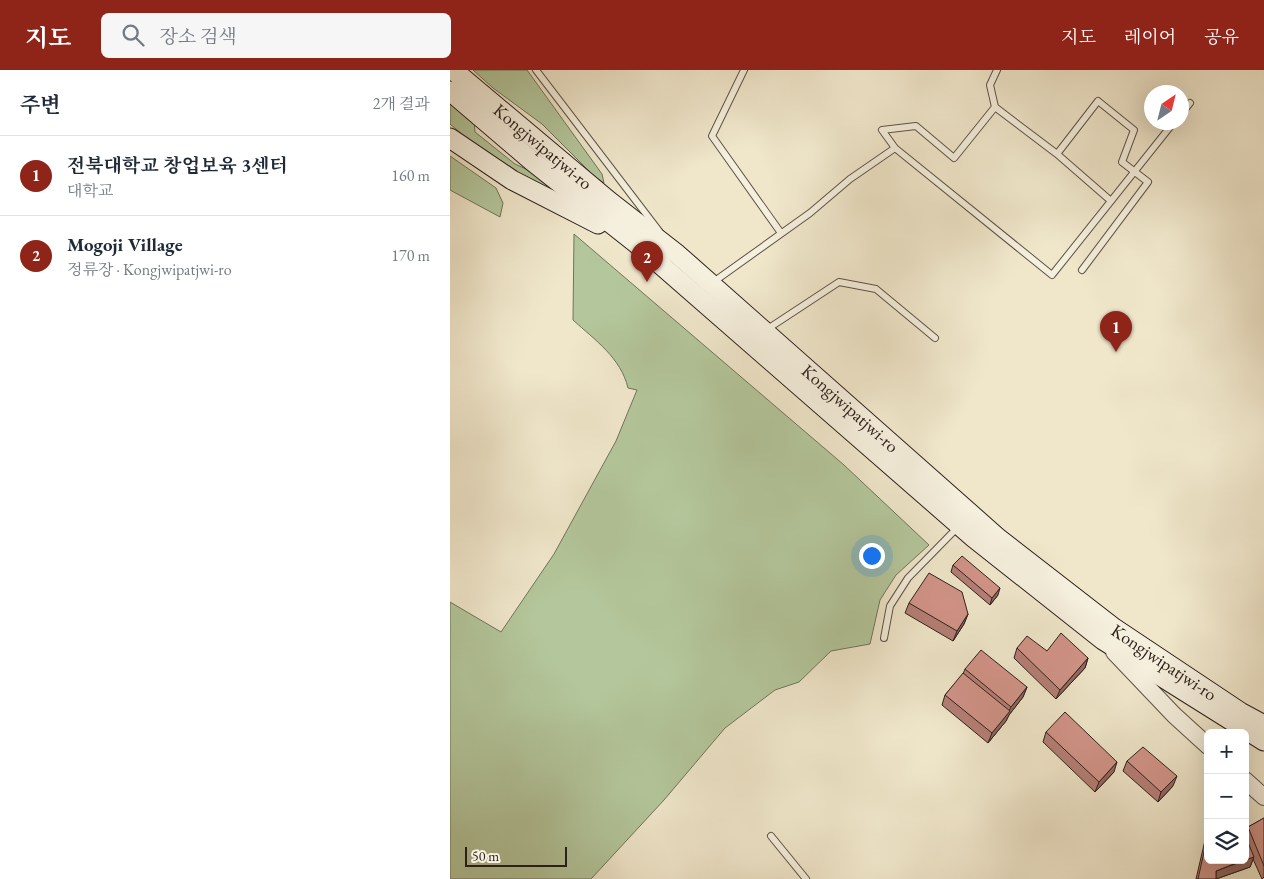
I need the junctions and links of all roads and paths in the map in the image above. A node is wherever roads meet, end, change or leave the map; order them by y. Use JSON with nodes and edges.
{"nodes":[{"id":1,"x":452,"y":70,"type":"edge"},
{"id":2,"x":536,"y":70,"type":"edge"},
{"id":3,"x":744,"y":70,"type":"edge"},
{"id":4,"x":997,"y":70,"type":"edge"},
{"id":5,"x":450,"y":91,"type":"edge"},
{"id":6,"x":996,"y":107,"type":"junction"},
{"id":7,"x":1168,"y":130,"type":"edge"},
{"id":8,"x":450,"y":138,"type":"edge"},
{"id":9,"x":895,"y":148,"type":"junction"},
{"id":10,"x":1057,"y":154,"type":"junction"},
{"id":11,"x":1134,"y":172,"type":"junction"},
{"id":12,"x":1111,"y":201,"type":"junction"},
{"id":13,"x":781,"y":233,"type":"junction"},
{"id":14,"x":637,"y":244,"type":"junction"},
{"id":15,"x":677,"y":254,"type":"junction"},
{"id":16,"x":1082,"y":270,"type":"dead end"},
{"id":17,"x":711,"y":283,"type":"junction"},
{"id":18,"x":765,"y":331,"type":"junction"},
{"id":19,"x":935,"y":338,"type":"dead end"},
{"id":20,"x":960,"y":525,"type":"junction"},
{"id":21,"x":884,"y":638,"type":"dead end"},
{"id":22,"x":1103,"y":640,"type":"junction"},
{"id":23,"x":1264,"y":725,"type":"edge"},
{"id":24,"x":1264,"y":741,"type":"edge"},
{"id":25,"x":1204,"y":742,"type":"edge"},
{"id":26,"x":1249,"y":784,"type":"edge"},
{"id":27,"x":1264,"y":797,"type":"edge"},
{"id":28,"x":771,"y":836,"type":"dead end"},
{"id":29,"x":806,"y":879,"type":"edge"}],
"edges":[{"from":1,"to":15,"type":"main road","name":"Kongjwipatjwi-ro"},
{"from":2,"to":15,"type":"lane"},
{"from":3,"to":13,"type":"lane"},
{"from":4,"to":6,"type":"lane"},
{"from":5,"to":14,"type":"main road","name":"Kongjwipatjwi-ro"},
{"from":6,"to":9,"type":"lane"},
{"from":6,"to":10,"type":"lane"},
{"from":7,"to":11,"type":"lane"},
{"from":8,"to":14,"type":"main road"},
{"from":9,"to":12,"type":"lane"},
{"from":9,"to":13,"type":"lane"},
{"from":10,"to":11,"type":"lane"},
{"from":10,"to":12,"type":"lane"},
{"from":11,"to":12,"type":"lane"},
{"from":11,"to":16,"type":"lane"},
{"from":13,"to":17,"type":"lane"},
{"from":14,"to":20,"type":"main road","name":"Kongjwipatjwi-ro"},
{"from":15,"to":17,"type":"main road","name":"Kongjwipatjwi-ro"},
{"from":17,"to":18,"type":"main road","name":"Kongjwipatjwi-ro"},
{"from":18,"to":19,"type":"lane"},
{"from":18,"to":23,"type":"main road","name":"Kongjwipatjwi-ro"},
{"from":20,"to":21,"type":"lane"},
{"from":20,"to":22,"type":"main road","name":"Kongjwipatjwi-ro"},
{"from":22,"to":24,"type":"main road","name":"Kongjwipatjwi-ro"},
{"from":22,"to":25,"type":"street"},
{"from":26,"to":27,"type":"street"},
{"from":28,"to":29,"type":"lane"}]}
